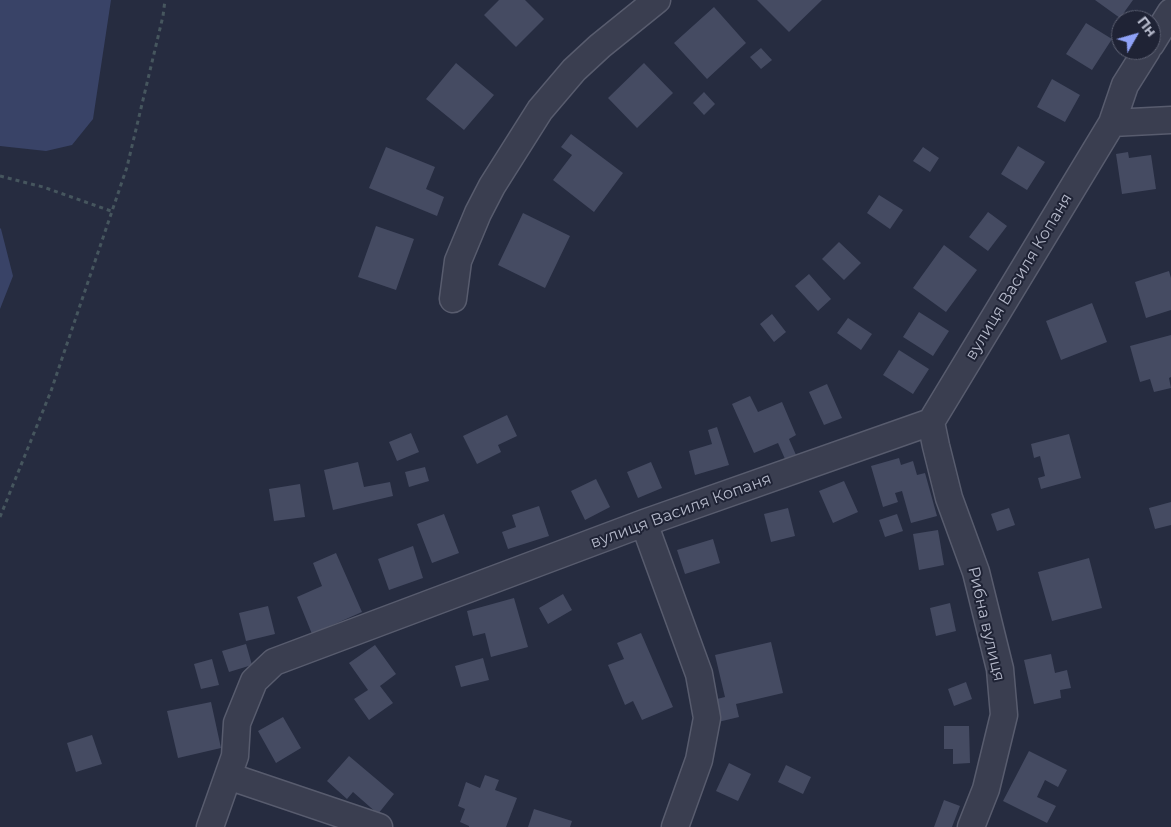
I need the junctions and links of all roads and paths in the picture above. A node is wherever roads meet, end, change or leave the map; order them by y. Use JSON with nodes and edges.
{"nodes":[{"id":1,"x":165,"y":0,"type":"edge"},
{"id":2,"x":657,"y":0,"type":"edge"},
{"id":3,"x":1171,"y":12,"type":"edge"},
{"id":4,"x":1161,"y":28,"type":"edge"},
{"id":5,"x":1141,"y":60,"type":"edge"},
{"id":6,"x":1171,"y":120,"type":"edge"},
{"id":7,"x":1112,"y":122,"type":"junction"},
{"id":8,"x":0,"y":176,"type":"edge"},
{"id":9,"x":111,"y":211,"type":"junction"},
{"id":10,"x":453,"y":299,"type":"dead end"},
{"id":11,"x":931,"y":422,"type":"junction"},
{"id":12,"x":0,"y":517,"type":"edge"},
{"id":13,"x":644,"y":523,"type":"junction"},
{"id":14,"x":228,"y":776,"type":"junction"},
{"id":15,"x":210,"y":827,"type":"edge"},
{"id":16,"x":379,"y":827,"type":"edge"},
{"id":17,"x":675,"y":827,"type":"edge"},
{"id":18,"x":971,"y":827,"type":"edge"}],
"edges":[{"from":1,"to":9,"type":"path"},
{"from":2,"to":10,"type":"street"},
{"from":3,"to":4,"type":"street"},
{"from":5,"to":7,"type":"street","name":"вулиця Василя Копаня"},
{"from":6,"to":7,"type":"street"},
{"from":7,"to":11,"type":"street","name":"вулиця Василя Копаня"},
{"from":8,"to":9,"type":"path"},
{"from":9,"to":12,"type":"path"},
{"from":11,"to":13,"type":"street","name":"вулиця Василя Копаня"},
{"from":11,"to":18,"type":"street","name":"Рибна вулиця"},
{"from":13,"to":14,"type":"street","name":"вулиця Василя Копаня"},
{"from":13,"to":17,"type":"street"},
{"from":14,"to":15,"type":"street","name":"вулиця Василя Копаня"},
{"from":14,"to":16,"type":"street"}]}
